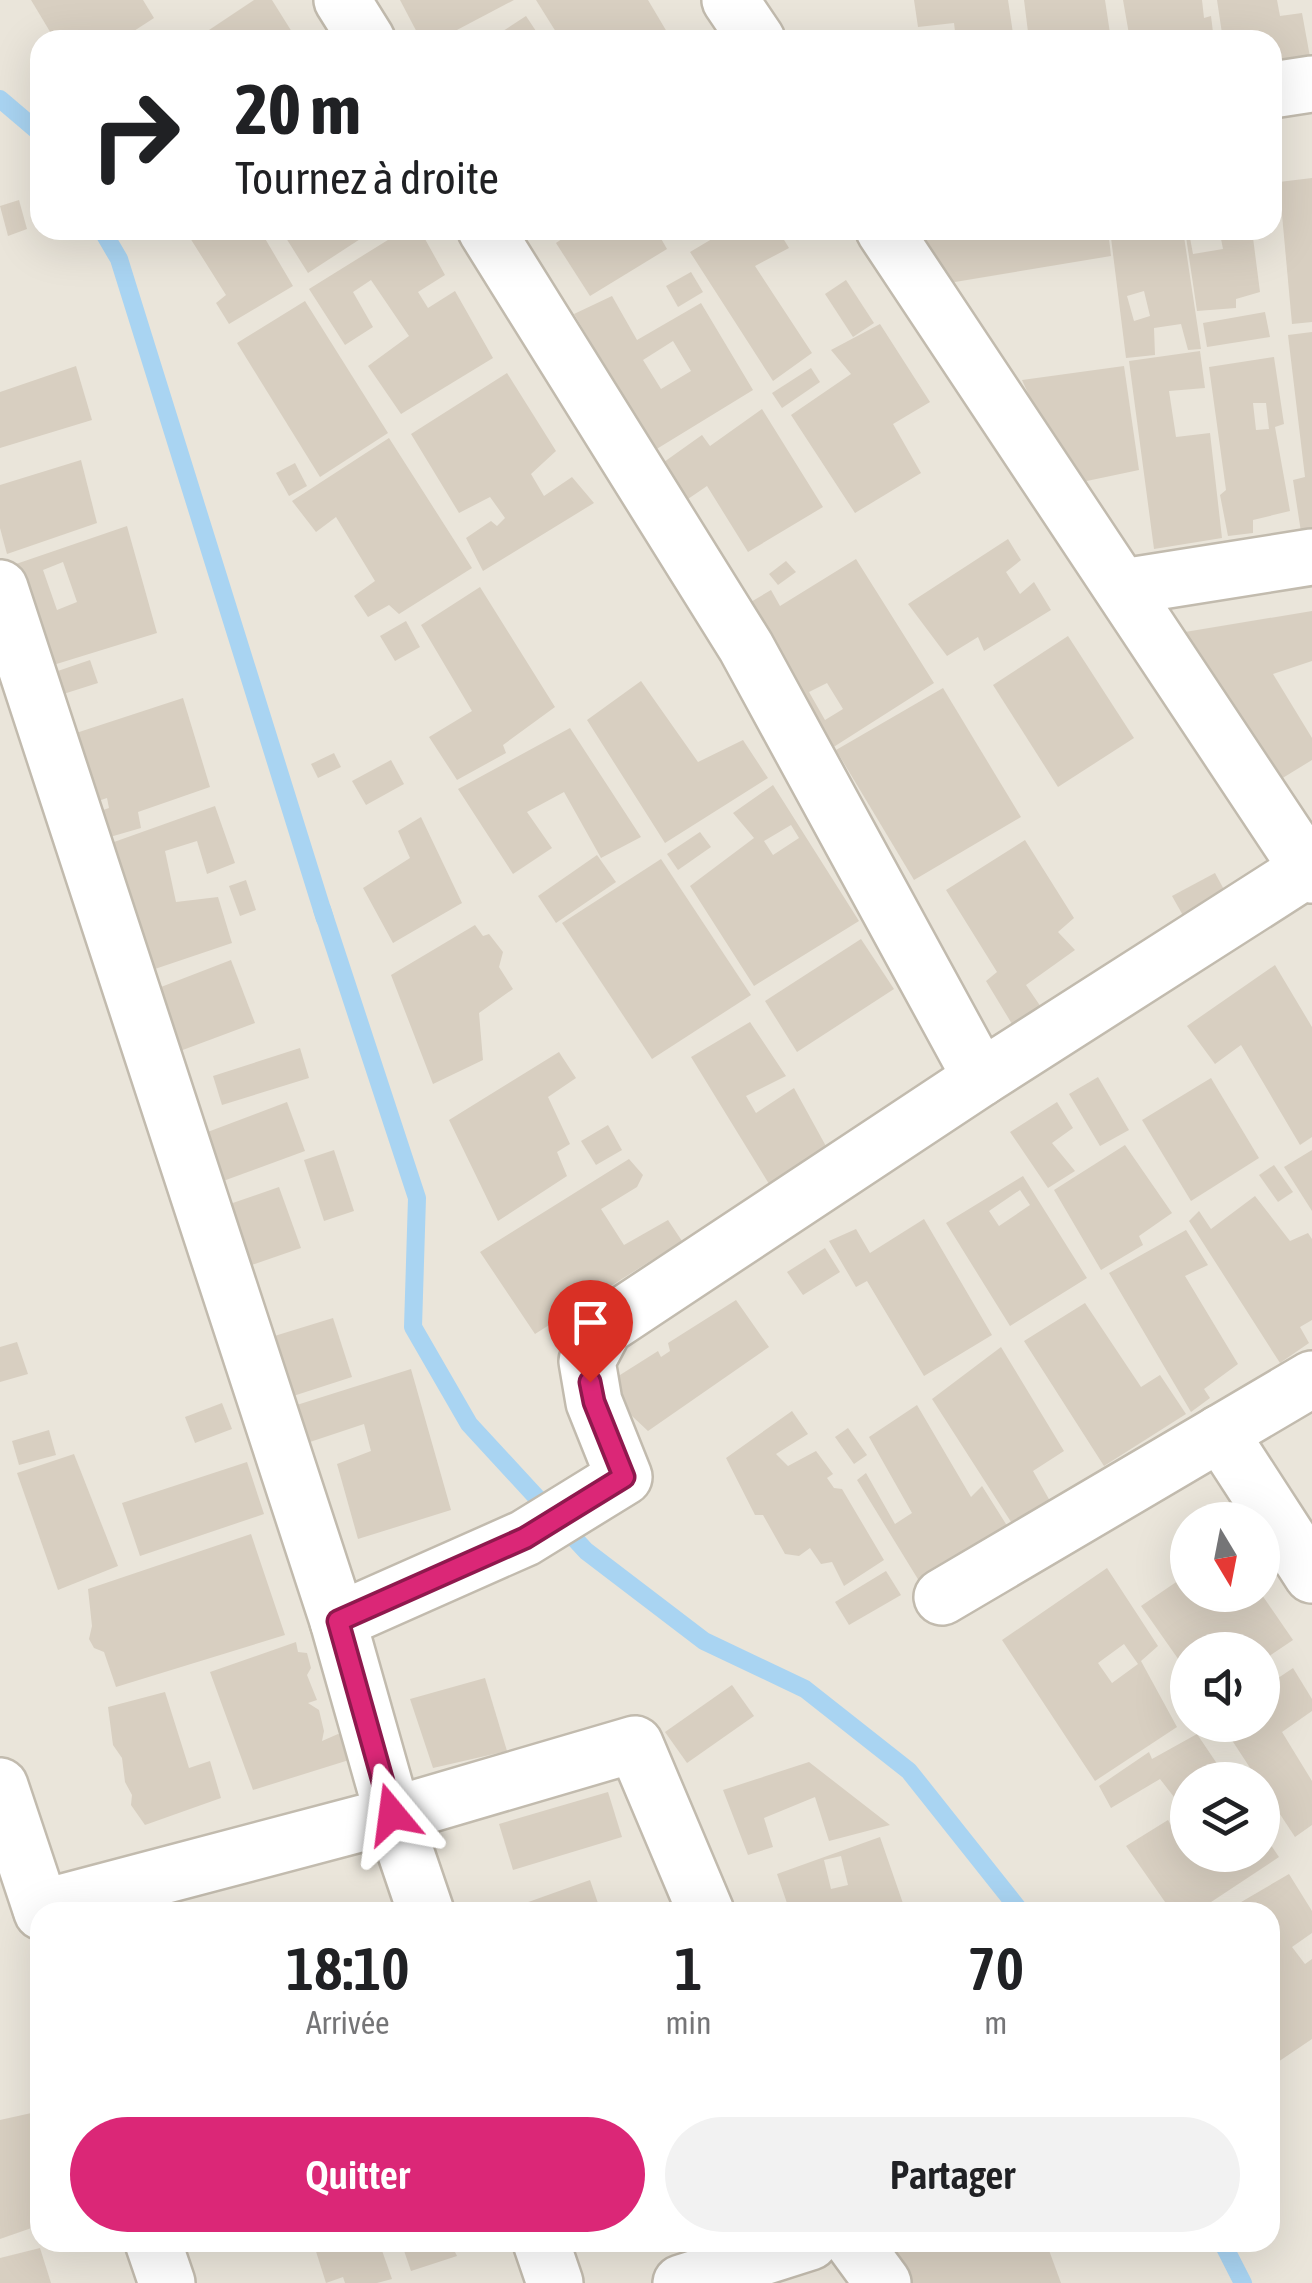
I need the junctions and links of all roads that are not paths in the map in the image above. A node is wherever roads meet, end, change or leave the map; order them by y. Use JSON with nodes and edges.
{"nodes":[{"id":1,"x":342,"y":0,"type":"edge"},
{"id":2,"x":730,"y":0,"type":"edge"},
{"id":3,"x":361,"y":30,"type":"edge"},
{"id":4,"x":750,"y":30,"type":"edge"},
{"id":5,"x":1312,"y":84,"type":"edge"},
{"id":6,"x":1282,"y":88,"type":"edge"},
{"id":7,"x":492,"y":240,"type":"edge"},
{"id":8,"x":891,"y":240,"type":"edge"},
{"id":9,"x":1312,"y":558,"type":"edge"},
{"id":10,"x":1124,"y":587,"type":"junction"},
{"id":11,"x":0,"y":588,"type":"edge"},
{"id":12,"x":1310,"y":872,"type":"edge"},
{"id":13,"x":981,"y":1078,"type":"junction"},
{"id":14,"x":1312,"y":1380,"type":"edge"},
{"id":15,"x":1220,"y":1434,"type":"junction"},
{"id":16,"x":1312,"y":1575,"type":"edge"},
{"id":17,"x":942,"y":1597,"type":"dead end"},
{"id":18,"x":338,"y":1621,"type":"junction"},
{"id":19,"x":0,"y":1786,"type":"edge"},
{"id":20,"x":392,"y":1814,"type":"junction"},
{"id":21,"x":39,"y":1902,"type":"edge"},
{"id":22,"x":71,"y":1902,"type":"edge"},
{"id":23,"x":423,"y":1902,"type":"edge"},
{"id":24,"x":702,"y":1902,"type":"edge"},
{"id":25,"x":156,"y":2252,"type":"edge"},
{"id":26,"x":544,"y":2252,"type":"edge"},
{"id":27,"x":779,"y":2252,"type":"edge"},
{"id":28,"x":861,"y":2252,"type":"edge"},
{"id":29,"x":166,"y":2283,"type":"edge"},
{"id":30,"x":555,"y":2283,"type":"edge"},
{"id":31,"x":682,"y":2283,"type":"edge"},
{"id":32,"x":883,"y":2283,"type":"edge"}],
"edges":[{"from":1,"to":3,"type":"street"},
{"from":2,"to":4,"type":"street"},
{"from":5,"to":6,"type":"street"},
{"from":7,"to":13,"type":"street"},
{"from":8,"to":10,"type":"street"},
{"from":9,"to":10,"type":"street"},
{"from":10,"to":12,"type":"street"},
{"from":11,"to":18,"type":"street"},
{"from":12,"to":13,"type":"street"},
{"from":13,"to":18,"type":"street"},
{"from":14,"to":15,"type":"street"},
{"from":15,"to":16,"type":"street"},
{"from":15,"to":17,"type":"street"},
{"from":18,"to":20,"type":"street"},
{"from":19,"to":21,"type":"street"},
{"from":20,"to":22,"type":"street"},
{"from":20,"to":23,"type":"street"},
{"from":20,"to":24,"type":"street"},
{"from":25,"to":29,"type":"street"},
{"from":26,"to":30,"type":"street"},
{"from":27,"to":31,"type":"street"},
{"from":28,"to":32,"type":"street"}]}
